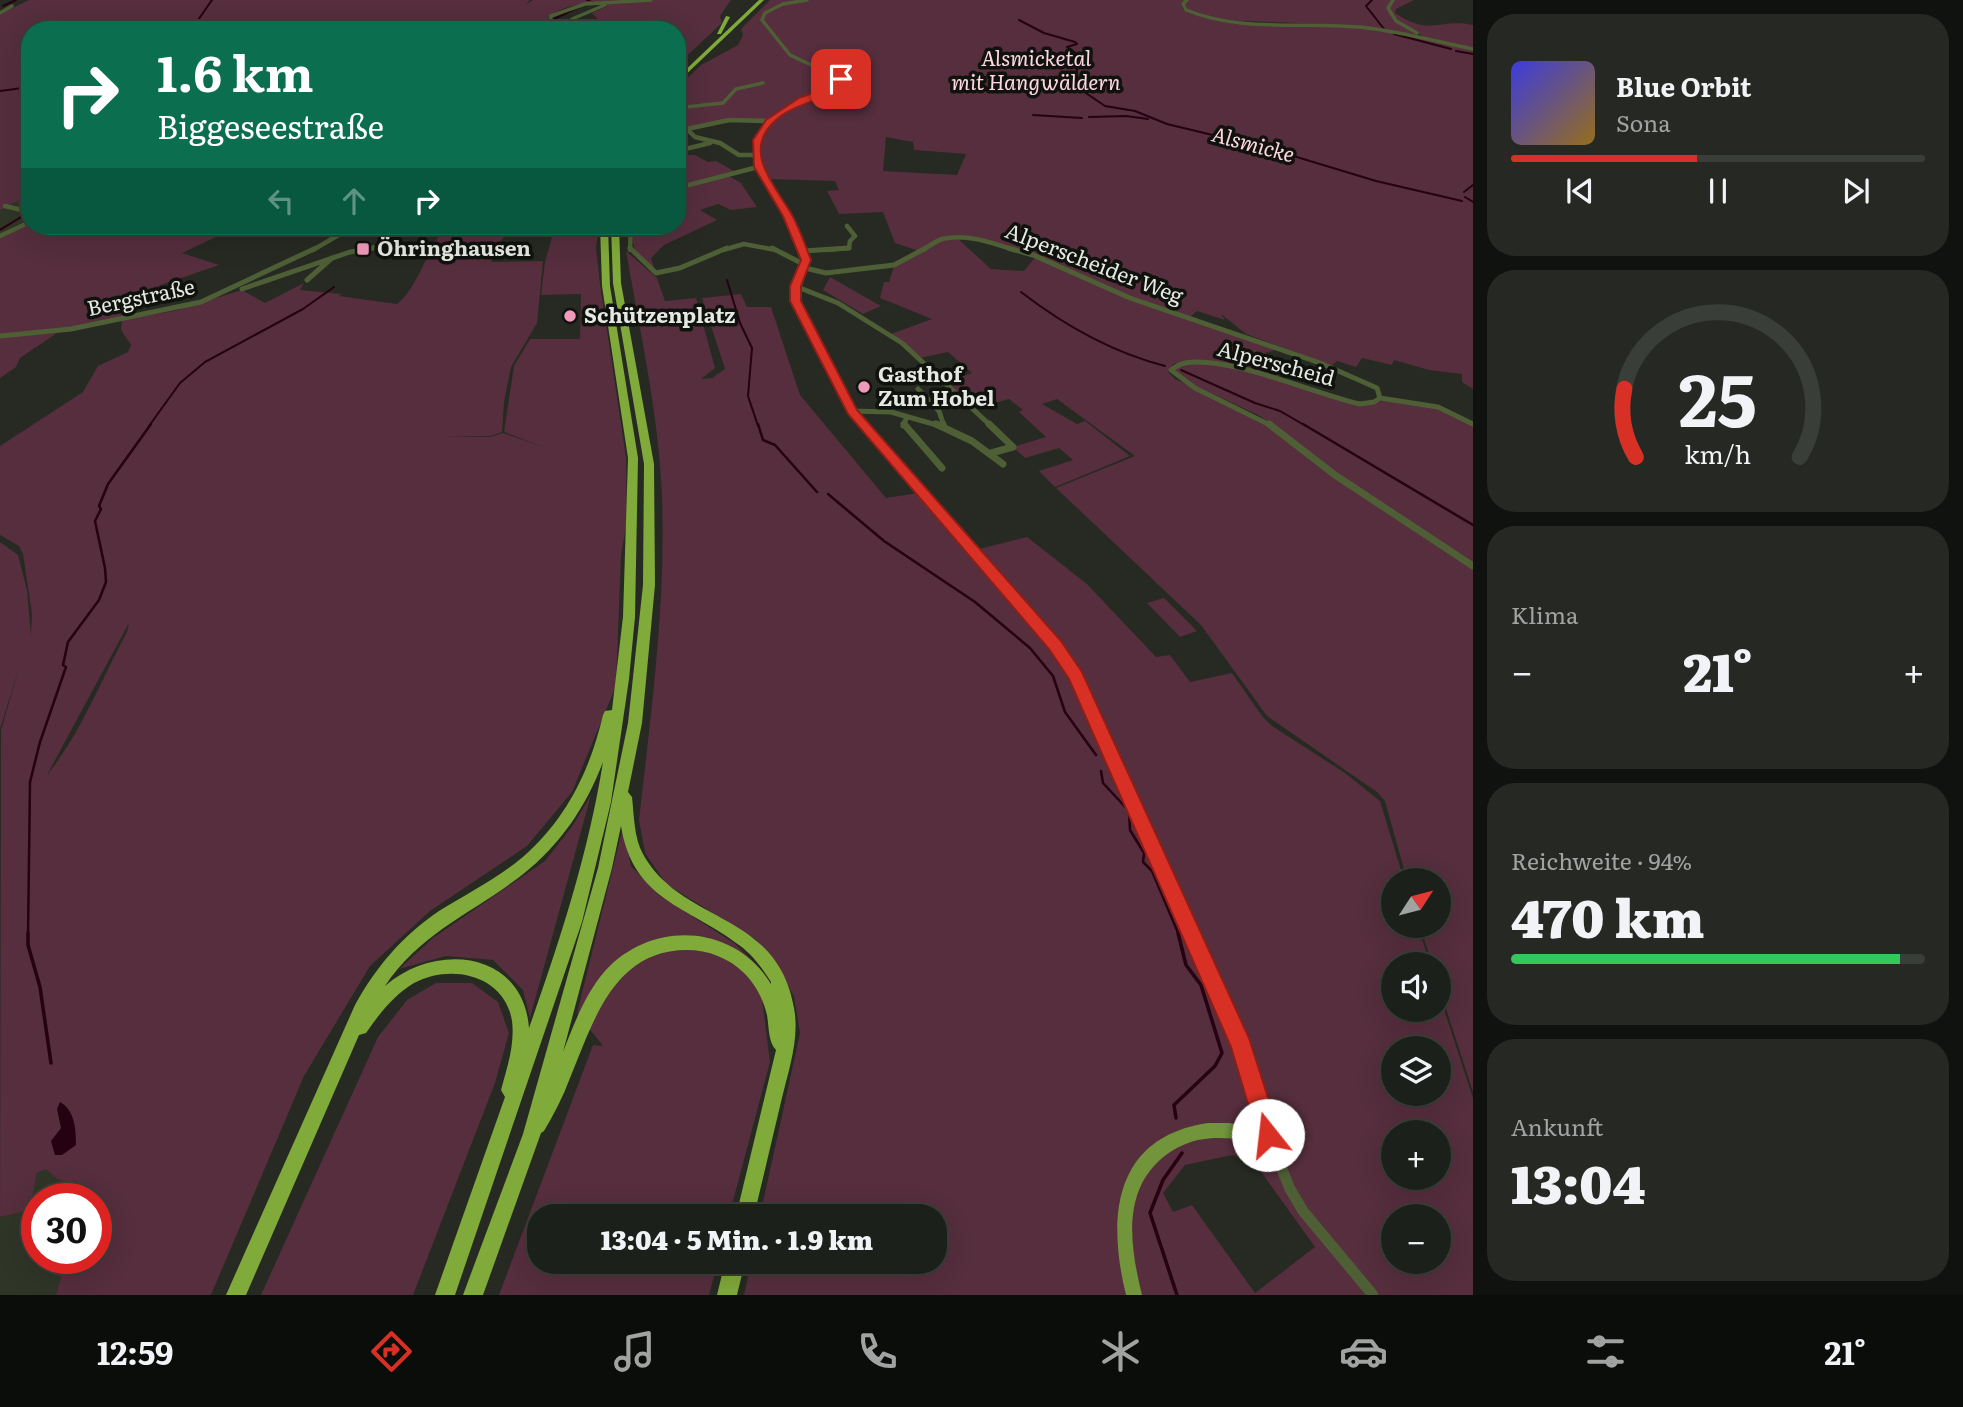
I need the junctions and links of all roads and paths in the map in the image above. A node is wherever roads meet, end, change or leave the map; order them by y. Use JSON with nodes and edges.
{"nodes":[{"id":1,"x":651,"y":0,"type":"edge"},
{"id":2,"x":755,"y":0,"type":"edge"},
{"id":3,"x":762,"y":0,"type":"edge"},
{"id":4,"x":807,"y":0,"type":"edge"},
{"id":5,"x":1187,"y":0,"type":"edge"},
{"id":6,"x":1393,"y":0,"type":"edge"},
{"id":7,"x":595,"y":3,"type":"junction"},
{"id":8,"x":12,"y":6,"type":"dead end"},
{"id":9,"x":0,"y":13,"type":"edge"},
{"id":10,"x":554,"y":14,"type":"junction"},
{"id":11,"x":579,"y":16,"type":"junction"},
{"id":12,"x":727,"y":17,"type":"dead end"},
{"id":13,"x":743,"y":19,"type":"junction"},
{"id":14,"x":549,"y":21,"type":"edge"},
{"id":15,"x":572,"y":21,"type":"edge"},
{"id":16,"x":719,"y":33,"type":"junction"},
{"id":17,"x":736,"y":33,"type":"dead end"},
{"id":18,"x":1419,"y":37,"type":"junction"},
{"id":19,"x":1473,"y":49,"type":"edge"},
{"id":20,"x":712,"y":55,"type":"dead end"},
{"id":21,"x":686,"y":64,"type":"edge"},
{"id":22,"x":687,"y":70,"type":"joint"},
{"id":23,"x":762,"y":83,"type":"dead end"},
{"id":24,"x":686,"y":105,"type":"edge"},
{"id":25,"x":769,"y":121,"type":"junction"},
{"id":26,"x":687,"y":129,"type":"joint"},
{"id":27,"x":713,"y":142,"type":"junction"},
{"id":28,"x":686,"y":149,"type":"edge"},
{"id":29,"x":756,"y":155,"type":"junction"},
{"id":30,"x":758,"y":167,"type":"junction"},
{"id":31,"x":686,"y":186,"type":"edge"},
{"id":32,"x":5,"y":206,"type":"dead end"},
{"id":33,"x":21,"y":210,"type":"edge"},
{"id":34,"x":21,"y":226,"type":"edge"},
{"id":35,"x":847,"y":226,"type":"dead end"},
{"id":36,"x":338,"y":235,"type":"edge"},
{"id":37,"x":393,"y":235,"type":"edge"},
{"id":38,"x":604,"y":235,"type":"edge"},
{"id":39,"x":615,"y":235,"type":"edge"},
{"id":40,"x":631,"y":235,"type":"edge"},
{"id":41,"x":0,"y":236,"type":"edge"},
{"id":42,"x":803,"y":251,"type":"junction"},
{"id":43,"x":332,"y":258,"type":"junction"},
{"id":44,"x":805,"y":266,"type":"junction"},
{"id":45,"x":307,"y":280,"type":"dead end"},
{"id":46,"x":795,"y":286,"type":"junction"},
{"id":47,"x":219,"y":295,"type":"junction"},
{"id":48,"x":0,"y":336,"type":"edge"},
{"id":49,"x":1250,"y":338,"type":"joint"},
{"id":50,"x":918,"y":389,"type":"dead end"},
{"id":51,"x":1380,"y":398,"type":"junction"},
{"id":52,"x":852,"y":411,"type":"junction"},
{"id":53,"x":907,"y":417,"type":"junction"},
{"id":54,"x":1473,"y":424,"type":"edge"},
{"id":55,"x":944,"y":427,"type":"junction"},
{"id":56,"x":991,"y":453,"type":"junction"},
{"id":57,"x":1003,"y":464,"type":"dead end"},
{"id":58,"x":942,"y":468,"type":"dead end"},
{"id":59,"x":1473,"y":566,"type":"edge"},
{"id":60,"x":623,"y":679,"type":"junction"},
{"id":61,"x":624,"y":786,"type":"junction"},
{"id":62,"x":350,"y":1041,"type":"junction"},
{"id":63,"x":781,"y":1065,"type":"junction"},
{"id":64,"x":532,"y":1134,"type":"junction"},
{"id":65,"x":1268,"y":1135,"type":"junction"},
{"id":66,"x":497,"y":1150,"type":"junction"},
{"id":67,"x":749,"y":1204,"type":"edge"},
{"id":68,"x":732,"y":1274,"type":"edge"},
{"id":69,"x":236,"y":1295,"type":"edge"},
{"id":70,"x":445,"y":1295,"type":"edge"},
{"id":71,"x":473,"y":1295,"type":"edge"},
{"id":72,"x":727,"y":1295,"type":"edge"},
{"id":73,"x":1134,"y":1295,"type":"edge"},
{"id":74,"x":1373,"y":1295,"type":"edge"}],
"edges":[{"from":1,"to":7,"type":"street"},
{"from":2,"to":16,"type":"highway"},
{"from":3,"to":13,"type":"highway"},
{"from":4,"to":25,"type":"street"},
{"from":5,"to":18,"type":"street"},
{"from":6,"to":18,"type":"street"},
{"from":7,"to":10,"type":"street"},
{"from":7,"to":11,"type":"street"},
{"from":8,"to":9,"type":"street"},
{"from":10,"to":11,"type":"street"},
{"from":10,"to":14,"type":"street"},
{"from":11,"to":15,"type":"street"},
{"from":12,"to":16,"type":"highway"},
{"from":13,"to":17,"type":"highway"},
{"from":13,"to":22,"type":"highway"},
{"from":16,"to":21,"type":"highway"},
{"from":18,"to":19,"type":"street"},
{"from":20,"to":22,"type":"highway"},
{"from":23,"to":24,"type":"street"},
{"from":25,"to":26,"type":"street"},
{"from":25,"to":29,"type":"street"},
{"from":26,"to":27,"type":"street"},
{"from":27,"to":28,"type":"street"},
{"from":27,"to":29,"type":"street"},
{"from":29,"to":30,"type":"street"},
{"from":30,"to":31,"type":"street"},
{"from":30,"to":42,"type":"street"},
{"from":32,"to":33,"type":"street"},
{"from":34,"to":41,"type":"street"},
{"from":35,"to":42,"type":"street"},
{"from":36,"to":47,"type":"street","name":"Bergstraße"},
{"from":37,"to":43,"type":"street"},
{"from":38,"to":60,"type":"highway"},
{"from":39,"to":61,"type":"highway"},
{"from":40,"to":44,"type":"street"},
{"from":42,"to":44,"type":"street"},
{"from":43,"to":45,"type":"street"},
{"from":43,"to":47,"type":"street"},
{"from":44,"to":46,"type":"street"},
{"from":44,"to":49,"type":"street","name":"Alperscheider Weg"},
{"from":46,"to":52,"type":"street"},
{"from":46,"to":56,"type":"street"},
{"from":47,"to":48,"type":"street","name":"Bergstraße"},
{"from":49,"to":51,"type":"street","name":"Alperscheid"},
{"from":50,"to":55,"type":"street"},
{"from":51,"to":54,"type":"street"},
{"from":51,"to":59,"type":"street","name":"Alperscheid"},
{"from":52,"to":53,"type":"street"},
{"from":52,"to":65,"type":"street"},
{"from":53,"to":55,"type":"street"},
{"from":53,"to":58,"type":"street"},
{"from":55,"to":56,"type":"street"},
{"from":56,"to":57,"type":"street"},
{"from":60,"to":62,"type":"highway"},
{"from":60,"to":66,"type":"highway"},
{"from":61,"to":63,"type":"highway"},
{"from":61,"to":64,"type":"highway"},
{"from":62,"to":66,"type":"highway"},
{"from":62,"to":69,"type":"highway"},
{"from":63,"to":64,"type":"highway"},
{"from":63,"to":67,"type":"highway"},
{"from":64,"to":71,"type":"highway"},
{"from":65,"to":73,"type":"main road"},
{"from":65,"to":74,"type":"street"},
{"from":66,"to":70,"type":"highway"},
{"from":68,"to":72,"type":"highway"}]}
